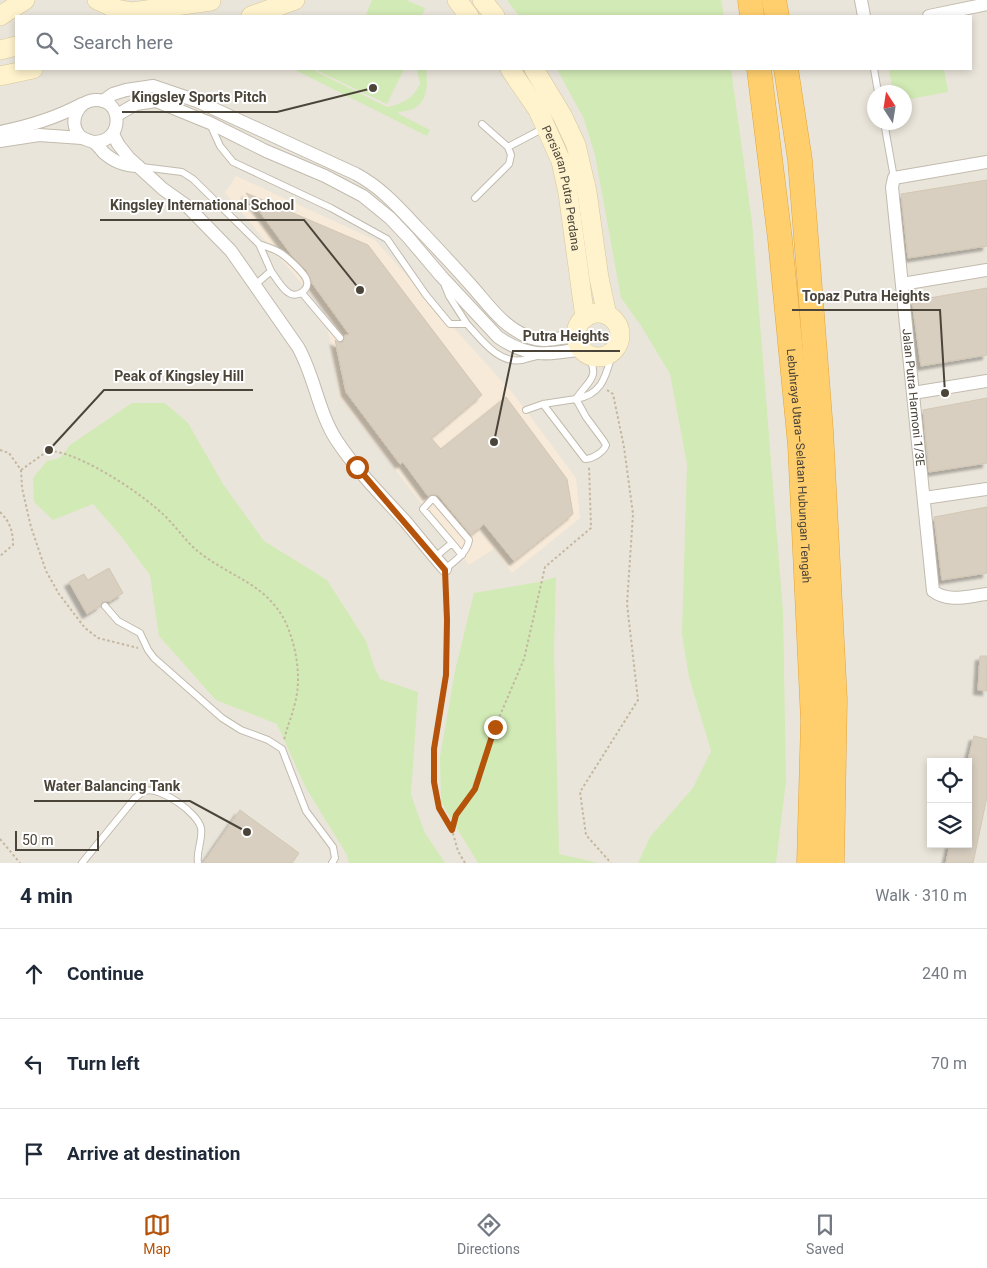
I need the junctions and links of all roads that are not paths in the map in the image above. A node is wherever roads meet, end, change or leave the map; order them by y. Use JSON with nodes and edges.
{"nodes":[{"id":1,"x":25,"y":0,"type":"edge"},
{"id":2,"x":97,"y":0,"type":"edge"},
{"id":3,"x":296,"y":0,"type":"edge"},
{"id":4,"x":457,"y":0,"type":"edge"},
{"id":5,"x":482,"y":0,"type":"edge"},
{"id":6,"x":750,"y":0,"type":"edge"},
{"id":7,"x":774,"y":0,"type":"edge"},
{"id":8,"x":861,"y":0,"type":"edge"},
{"id":9,"x":213,"y":1,"type":"edge"},
{"id":10,"x":987,"y":4,"type":"edge"},
{"id":11,"x":157,"y":15,"type":"edge"},
{"id":12,"x":254,"y":15,"type":"edge"},
{"id":13,"x":468,"y":15,"type":"edge"},
{"id":14,"x":494,"y":15,"type":"edge"},
{"id":15,"x":752,"y":15,"type":"edge"},
{"id":16,"x":777,"y":15,"type":"edge"},
{"id":17,"x":864,"y":15,"type":"edge"},
{"id":18,"x":934,"y":15,"type":"edge"},
{"id":19,"x":0,"y":16,"type":"edge"},
{"id":20,"x":15,"y":46,"type":"edge"},
{"id":21,"x":0,"y":50,"type":"edge"},
{"id":22,"x":28,"y":70,"type":"edge"},
{"id":23,"x":511,"y":70,"type":"edge"},
{"id":24,"x":535,"y":70,"type":"edge"},
{"id":25,"x":759,"y":70,"type":"edge"},
{"id":26,"x":786,"y":70,"type":"edge"},
{"id":27,"x":874,"y":70,"type":"edge"},
{"id":28,"x":0,"y":76,"type":"edge"},
{"id":29,"x":877,"y":85,"type":"edge"},
{"id":30,"x":103,"y":101,"type":"junction"},
{"id":31,"x":83,"y":104,"type":"junction"},
{"id":32,"x":116,"y":115,"type":"junction"},
{"id":33,"x":210,"y":123,"type":"junction"},
{"id":34,"x":482,"y":124,"type":"dead end"},
{"id":35,"x":547,"y":126,"type":"junction"},
{"id":36,"x":885,"y":130,"type":"edge"},
{"id":37,"x":0,"y":132,"type":"edge"},
{"id":38,"x":113,"y":134,"type":"junction"},
{"id":39,"x":88,"y":140,"type":"junction"},
{"id":40,"x":0,"y":141,"type":"edge"},
{"id":41,"x":508,"y":147,"type":"junction"},
{"id":42,"x":987,"y":162,"type":"edge"},
{"id":43,"x":138,"y":166,"type":"junction"},
{"id":44,"x":894,"y":178,"type":"junction"},
{"id":45,"x":475,"y":198,"type":"dead end"},
{"id":46,"x":259,"y":244,"type":"junction"},
{"id":47,"x":987,"y":270,"type":"edge"},
{"id":48,"x":271,"y":272,"type":"junction"},
{"id":49,"x":441,"y":276,"type":"junction"},
{"id":50,"x":902,"y":284,"type":"junction"},
{"id":51,"x":255,"y":286,"type":"junction"},
{"id":52,"x":302,"y":293,"type":"junction"},
{"id":53,"x":607,"y":315,"type":"junction"},
{"id":54,"x":585,"y":318,"type":"junction"},
{"id":55,"x":467,"y":324,"type":"junction"},
{"id":56,"x":340,"y":338,"type":"dead end"},
{"id":57,"x":582,"y":346,"type":"junction"},
{"id":58,"x":613,"y":351,"type":"junction"},
{"id":59,"x":541,"y":354,"type":"junction"},
{"id":60,"x":987,"y":381,"type":"edge"},
{"id":61,"x":913,"y":392,"type":"junction"},
{"id":62,"x":576,"y":399,"type":"junction"},
{"id":63,"x":543,"y":404,"type":"junction"},
{"id":64,"x":526,"y":410,"type":"dead end"},
{"id":65,"x":987,"y":489,"type":"edge"},
{"id":66,"x":924,"y":498,"type":"junction"},
{"id":67,"x":452,"y":543,"type":"junction"},
{"id":68,"x":462,"y":555,"type":"junction"},
{"id":69,"x":435,"y":557,"type":"junction"},
{"id":70,"x":445,"y":570,"type":"joint"},
{"id":71,"x":987,"y":594,"type":"edge"},
{"id":72,"x":105,"y":606,"type":"dead end"},
{"id":73,"x":82,"y":863,"type":"edge"},
{"id":74,"x":198,"y":863,"type":"edge"},
{"id":75,"x":332,"y":863,"type":"edge"},
{"id":76,"x":809,"y":863,"type":"edge"},
{"id":77,"x":832,"y":863,"type":"edge"}],
"edges":[{"from":1,"to":19,"type":"main road"},
{"from":2,"to":9,"type":"main road"},
{"from":3,"to":12,"type":"main road"},
{"from":4,"to":13,"type":"main road"},
{"from":5,"to":14,"type":"main road"},
{"from":6,"to":15,"type":"highway"},
{"from":7,"to":16,"type":"highway"},
{"from":8,"to":17,"type":"street"},
{"from":9,"to":11,"type":"main road"},
{"from":10,"to":18,"type":"street"},
{"from":20,"to":21,"type":"main road"},
{"from":22,"to":28,"type":"main road"},
{"from":23,"to":35,"type":"main road","name":"Persiaran Putra Perdana"},
{"from":24,"to":53,"type":"main road","name":"Persiaran Putra Perdana"},
{"from":25,"to":76,"type":"highway","name":"Lebuhraya Utara–Selatan Hubungan Tengah"},
{"from":26,"to":77,"type":"highway","name":"Lebuhraya Utara–Selatan Hubungan Tengah"},
{"from":27,"to":29,"type":"lane"},
{"from":30,"to":31,"type":"street"},
{"from":30,"to":32,"type":"street"},
{"from":30,"to":57,"type":"street"},
{"from":31,"to":37,"type":"street"},
{"from":31,"to":39,"type":"street"},
{"from":32,"to":33,"type":"street"},
{"from":32,"to":38,"type":"street"},
{"from":33,"to":49,"type":"street"},
{"from":33,"to":55,"type":"lane"},
{"from":34,"to":41,"type":"lane"},
{"from":35,"to":41,"type":"lane"},
{"from":35,"to":54,"type":"main road","name":"Persiaran Putra Perdana"},
{"from":36,"to":44,"type":"lane"},
{"from":38,"to":39,"type":"street"},
{"from":38,"to":43,"type":"street"},
{"from":39,"to":40,"type":"street"},
{"from":39,"to":43,"type":"street"},
{"from":41,"to":45,"type":"lane"},
{"from":42,"to":44,"type":"street"},
{"from":43,"to":46,"type":"lane"},
{"from":43,"to":51,"type":"street"},
{"from":44,"to":50,"type":"street","name":"Jalan Putra Harmoni 1/3E"},
{"from":46,"to":48,"type":"lane"},
{"from":46,"to":52,"type":"lane"},
{"from":47,"to":50,"type":"street"},
{"from":48,"to":51,"type":"lane"},
{"from":48,"to":52,"type":"lane"},
{"from":49,"to":55,"type":"lane"},
{"from":49,"to":59,"type":"street"},
{"from":50,"to":61,"type":"street","name":"Jalan Putra Harmoni 1/3E"},
{"from":51,"to":69,"type":"street"},
{"from":52,"to":56,"type":"lane"},
{"from":53,"to":54,"type":"main road"},
{"from":53,"to":58,"type":"main road"},
{"from":54,"to":57,"type":"main road"},
{"from":55,"to":59,"type":"lane"},
{"from":57,"to":58,"type":"main road"},
{"from":57,"to":59,"type":"street"},
{"from":57,"to":62,"type":"lane"},
{"from":58,"to":62,"type":"lane"},
{"from":60,"to":61,"type":"street"},
{"from":61,"to":66,"type":"street","name":"Jalan Putra Harmoni 1/3E"},
{"from":62,"to":63,"type":"lane"},
{"from":62,"to":63,"type":"lane"},
{"from":63,"to":64,"type":"lane"},
{"from":65,"to":66,"type":"street"},
{"from":66,"to":71,"type":"street","name":"Jalan Putra Harmoni 1/3E"},
{"from":67,"to":68,"type":"lane"},
{"from":67,"to":68,"type":"lane"},
{"from":67,"to":69,"type":"lane"},
{"from":68,"to":70,"type":"lane"},
{"from":69,"to":70,"type":"street"},
{"from":72,"to":75,"type":"lane"},
{"from":73,"to":74,"type":"lane"}]}
